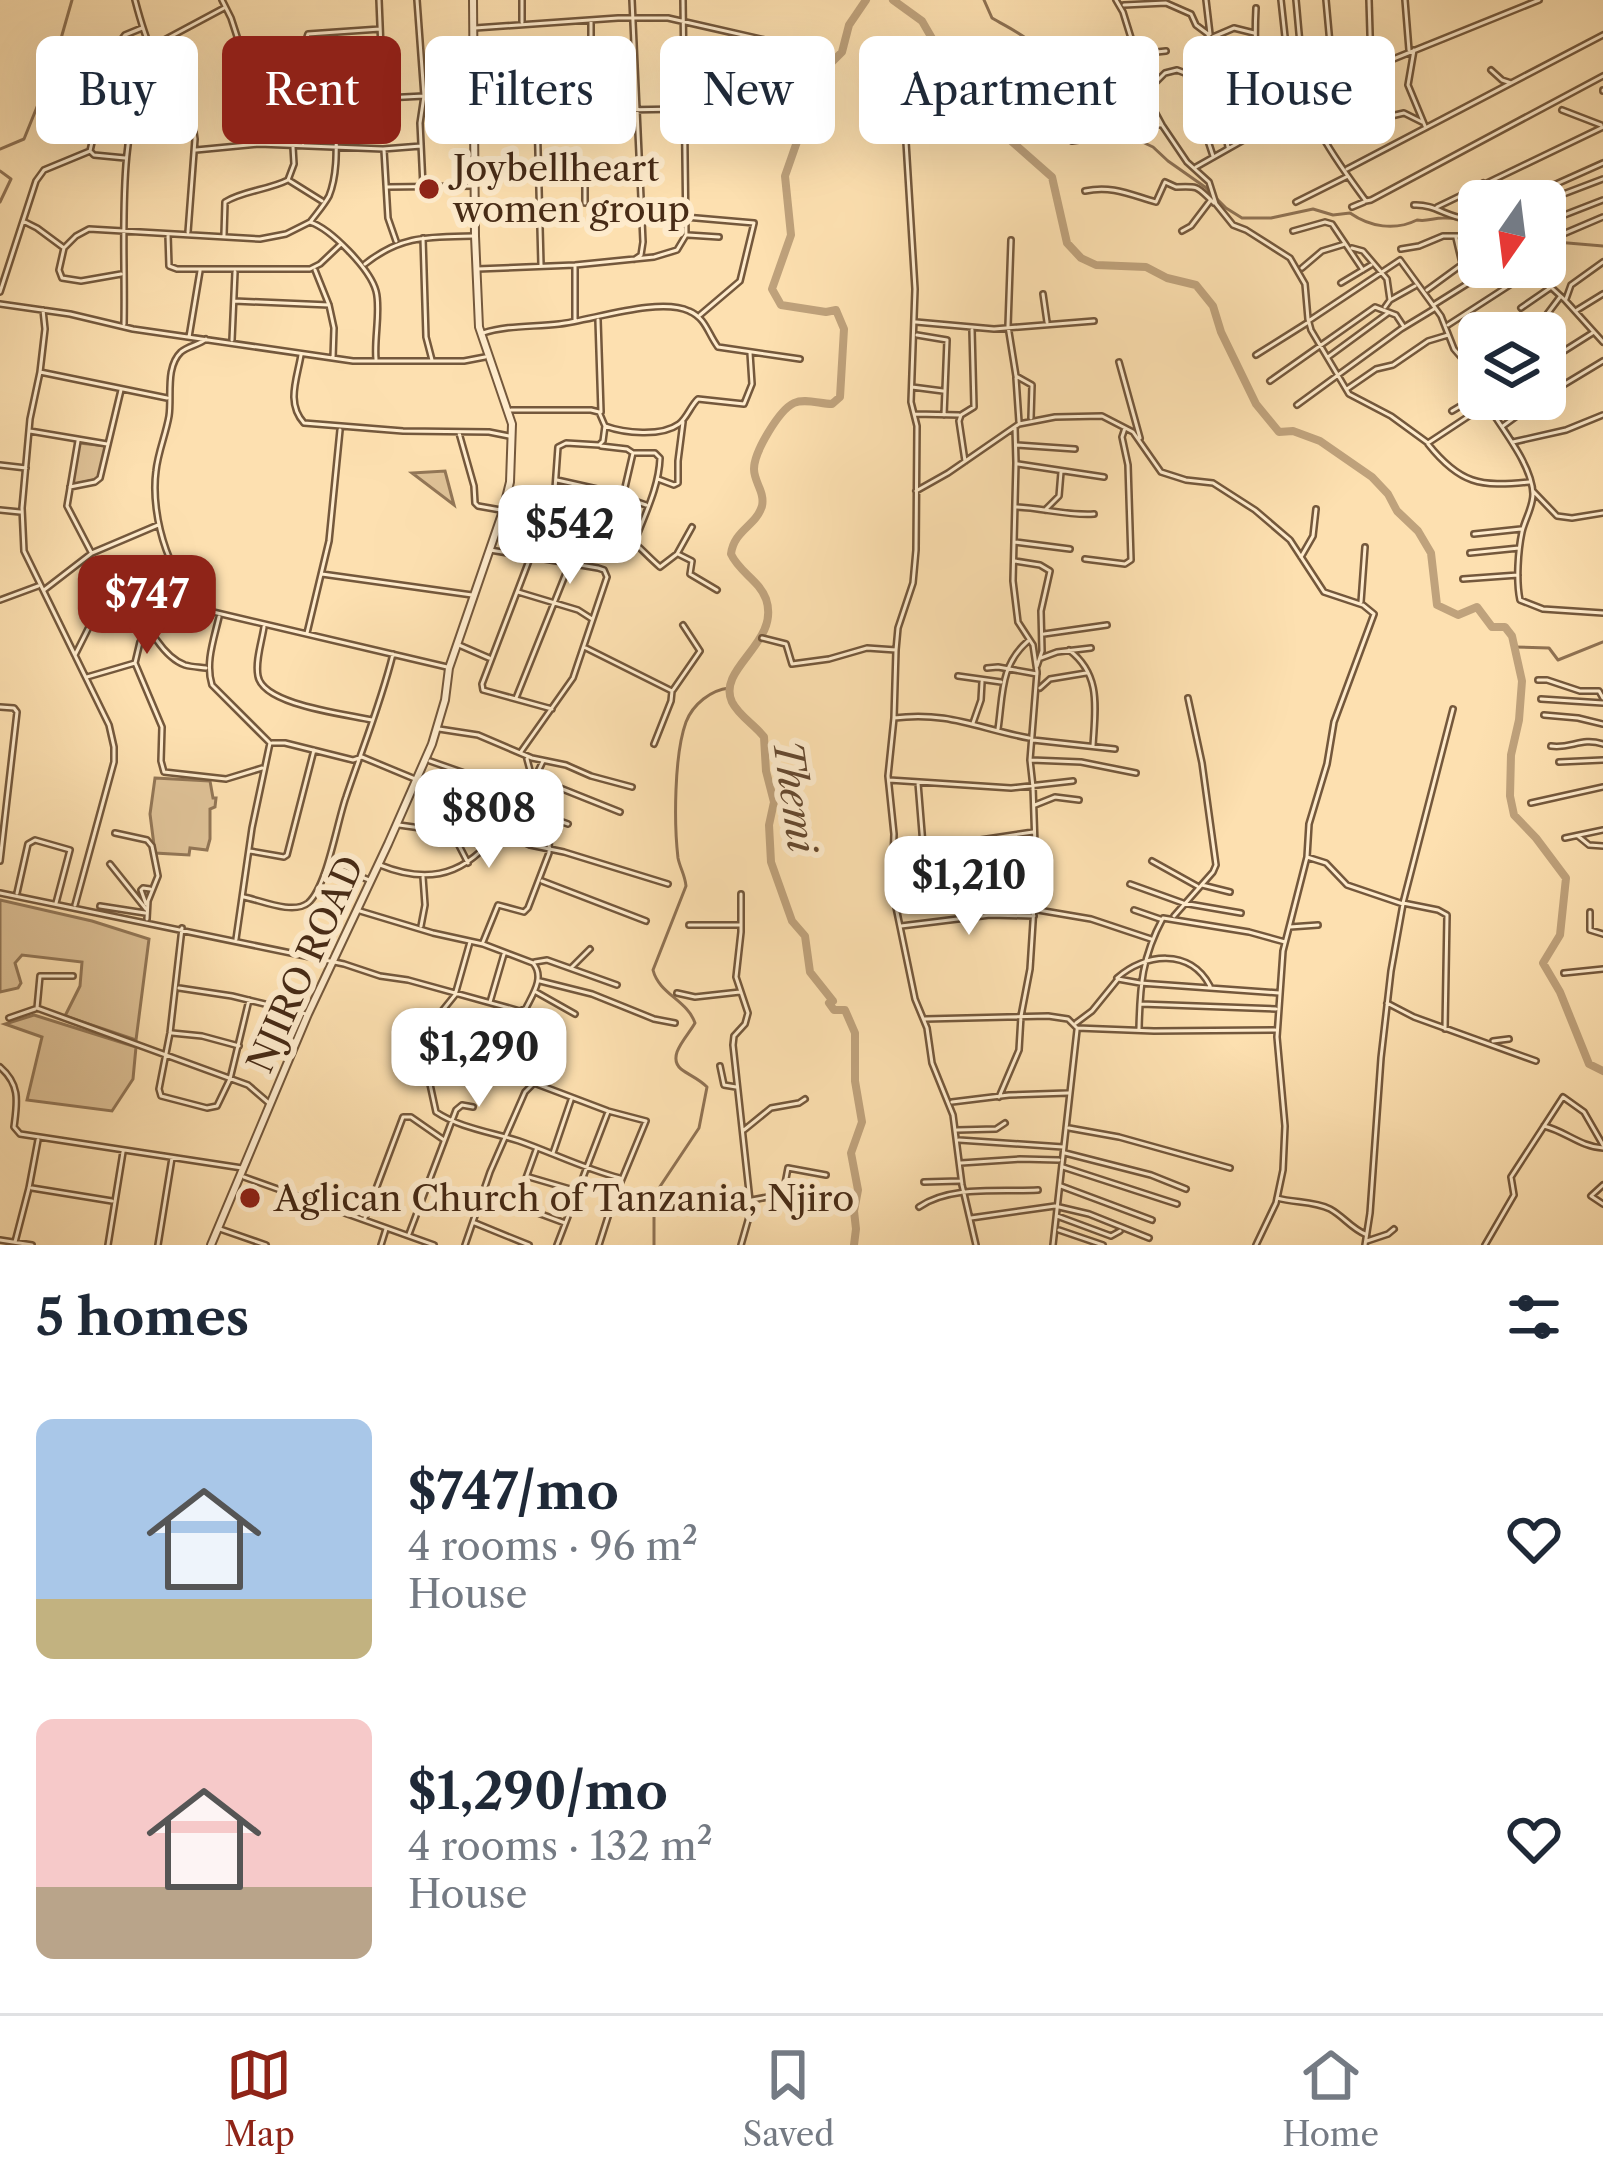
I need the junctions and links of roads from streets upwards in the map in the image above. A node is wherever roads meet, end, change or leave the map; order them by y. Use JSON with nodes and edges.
{"nodes":[{"id":1,"x":135,"y":0,"type":"edge"},
{"id":2,"x":222,"y":0,"type":"edge"},
{"id":3,"x":379,"y":0,"type":"edge"},
{"id":4,"x":417,"y":0,"type":"edge"},
{"id":5,"x":473,"y":0,"type":"edge"},
{"id":6,"x":522,"y":0,"type":"edge"},
{"id":7,"x":632,"y":0,"type":"edge"},
{"id":8,"x":683,"y":0,"type":"edge"},
{"id":9,"x":1206,"y":0,"type":"edge"},
{"id":10,"x":1281,"y":0,"type":"edge"},
{"id":11,"x":1296,"y":0,"type":"edge"},
{"id":12,"x":1326,"y":0,"type":"edge"},
{"id":13,"x":1369,"y":0,"type":"edge"},
{"id":14,"x":1405,"y":0,"type":"edge"},
{"id":15,"x":1538,"y":0,"type":"edge"},
{"id":16,"x":1118,"y":3,"type":"edge"},
{"id":17,"x":225,"y":7,"type":"junction"},
{"id":18,"x":1256,"y":8,"type":"dead end"},
{"id":19,"x":634,"y":19,"type":"junction"},
{"id":20,"x":591,"y":20,"type":"junction"},
{"id":21,"x":683,"y":23,"type":"junction"},
{"id":22,"x":522,"y":26,"type":"junction"},
{"id":23,"x":142,"y":28,"type":"junction"},
{"id":24,"x":474,"y":28,"type":"junction"},
{"id":25,"x":380,"y":29,"type":"junction"},
{"id":26,"x":1256,"y":33,"type":"joint"},
{"id":27,"x":1603,"y":35,"type":"edge"},
{"id":28,"x":146,"y":36,"type":"edge"},
{"id":29,"x":171,"y":36,"type":"edge"},
{"id":30,"x":236,"y":36,"type":"edge"},
{"id":31,"x":307,"y":36,"type":"edge"},
{"id":32,"x":380,"y":36,"type":"edge"},
{"id":33,"x":474,"y":36,"type":"edge"},
{"id":34,"x":591,"y":36,"type":"edge"},
{"id":35,"x":683,"y":36,"type":"edge"},
{"id":36,"x":744,"y":36,"type":"edge"},
{"id":37,"x":1130,"y":36,"type":"edge"},
{"id":38,"x":1206,"y":36,"type":"edge"},
{"id":39,"x":1210,"y":36,"type":"edge"},
{"id":40,"x":1218,"y":36,"type":"edge"},
{"id":41,"x":1285,"y":36,"type":"edge"},
{"id":42,"x":1300,"y":36,"type":"edge"},
{"id":43,"x":1329,"y":36,"type":"edge"},
{"id":44,"x":1370,"y":36,"type":"edge"},
{"id":45,"x":1412,"y":51,"type":"junction"},
{"id":46,"x":1159,"y":52,"type":"edge"},
{"id":47,"x":1166,"y":52,"type":"dead end"},
{"id":48,"x":1395,"y":58,"type":"edge"},
{"id":49,"x":1491,"y":70,"type":"dead end"},
{"id":50,"x":1603,"y":76,"type":"edge"},
{"id":51,"x":1513,"y":83,"type":"junction"},
{"id":52,"x":424,"y":96,"type":"junction"},
{"id":53,"x":401,"y":97,"type":"edge"},
{"id":54,"x":636,"y":110,"type":"edge"},
{"id":55,"x":639,"y":110,"type":"junction"},
{"id":56,"x":660,"y":110,"type":"edge"},
{"id":57,"x":1562,"y":110,"type":"dead end"},
{"id":58,"x":1395,"y":115,"type":"edge"},
{"id":59,"x":1159,"y":120,"type":"edge"},
{"id":60,"x":1159,"y":125,"type":"edge"},
{"id":61,"x":1162,"y":125,"type":"junction"},
{"id":62,"x":1425,"y":125,"type":"junction"},
{"id":63,"x":1603,"y":126,"type":"edge"},
{"id":64,"x":128,"y":144,"type":"edge"},
{"id":65,"x":194,"y":144,"type":"edge"},
{"id":66,"x":475,"y":144,"type":"edge"},
{"id":67,"x":538,"y":144,"type":"edge"},
{"id":68,"x":686,"y":144,"type":"edge"},
{"id":69,"x":906,"y":144,"type":"edge"},
{"id":70,"x":1210,"y":144,"type":"edge"},
{"id":71,"x":1227,"y":144,"type":"edge"},
{"id":72,"x":1236,"y":144,"type":"edge"},
{"id":73,"x":1327,"y":144,"type":"edge"},
{"id":74,"x":303,"y":145,"type":"joint"},
{"id":75,"x":292,"y":146,"type":"junction"},
{"id":76,"x":336,"y":146,"type":"junction"},
{"id":77,"x":421,"y":146,"type":"junction"},
{"id":78,"x":383,"y":148,"type":"junction"},
{"id":79,"x":1228,"y":149,"type":"junction"},
{"id":80,"x":90,"y":151,"type":"junction"},
{"id":81,"x":194,"y":151,"type":"junction"},
{"id":82,"x":1214,"y":157,"type":"junction"},
{"id":83,"x":126,"y":159,"type":"junction"},
{"id":84,"x":1603,"y":163,"type":"edge"},
{"id":85,"x":641,"y":166,"type":"junction"},
{"id":86,"x":584,"y":168,"type":"junction"},
{"id":87,"x":1193,"y":168,"type":"junction"},
{"id":88,"x":538,"y":169,"type":"junction"},
{"id":89,"x":1347,"y":173,"type":"junction"},
{"id":90,"x":1603,"y":179,"type":"edge"},
{"id":91,"x":288,"y":180,"type":"junction"},
{"id":92,"x":1489,"y":180,"type":"edge"},
{"id":93,"x":1565,"y":180,"type":"edge"},
{"id":94,"x":423,"y":186,"type":"junction"},
{"id":95,"x":476,"y":186,"type":"junction"},
{"id":96,"x":387,"y":187,"type":"junction"},
{"id":97,"x":1085,"y":191,"type":"dead end"},
{"id":98,"x":1566,"y":193,"type":"edge"},
{"id":99,"x":1458,"y":196,"type":"edge"},
{"id":100,"x":1366,"y":200,"type":"junction"},
{"id":101,"x":1603,"y":200,"type":"edge"},
{"id":102,"x":325,"y":202,"type":"junction"},
{"id":103,"x":1213,"y":202,"type":"junction"},
{"id":104,"x":1296,"y":202,"type":"dead end"},
{"id":105,"x":585,"y":203,"type":"dead end"},
{"id":106,"x":1414,"y":205,"type":"dead end"},
{"id":107,"x":1352,"y":207,"type":"dead end"},
{"id":108,"x":1437,"y":207,"type":"junction"},
{"id":109,"x":1566,"y":214,"type":"edge"},
{"id":110,"x":685,"y":217,"type":"junction"},
{"id":111,"x":1458,"y":217,"type":"edge"},
{"id":112,"x":1603,"y":217,"type":"edge"},
{"id":113,"x":21,"y":221,"type":"junction"},
{"id":114,"x":310,"y":222,"type":"junction"},
{"id":115,"x":1182,"y":231,"type":"dead end"},
{"id":116,"x":1293,"y":231,"type":"dead end"},
{"id":117,"x":125,"y":232,"type":"junction"},
{"id":118,"x":168,"y":233,"type":"junction"},
{"id":119,"x":1566,"y":233,"type":"edge"},
{"id":120,"x":188,"y":234,"type":"junction"},
{"id":121,"x":686,"y":235,"type":"junction"},
{"id":122,"x":476,"y":236,"type":"junction"},
{"id":123,"x":224,"y":237,"type":"junction"},
{"id":124,"x":719,"y":237,"type":"dead end"},
{"id":125,"x":423,"y":238,"type":"junction"},
{"id":126,"x":1456,"y":238,"type":"joint"},
{"id":127,"x":1011,"y":240,"type":"dead end"},
{"id":128,"x":397,"y":243,"type":"junction"},
{"id":129,"x":341,"y":244,"type":"junction"},
{"id":130,"x":1347,"y":245,"type":"junction"},
{"id":131,"x":1458,"y":247,"type":"edge"},
{"id":132,"x":64,"y":248,"type":"junction"},
{"id":133,"x":1401,"y":249,"type":"dead end"},
{"id":134,"x":635,"y":259,"type":"junction"},
{"id":135,"x":1603,"y":262,"type":"edge"},
{"id":136,"x":1372,"y":264,"type":"junction"},
{"id":137,"x":575,"y":265,"type":"junction"},
{"id":138,"x":541,"y":266,"type":"junction"},
{"id":139,"x":362,"y":267,"type":"junction"},
{"id":140,"x":314,"y":268,"type":"junction"},
{"id":141,"x":1458,"y":268,"type":"edge"},
{"id":142,"x":200,"y":269,"type":"junction"},
{"id":143,"x":476,"y":269,"type":"junction"},
{"id":144,"x":235,"y":270,"type":"junction"},
{"id":145,"x":1299,"y":270,"type":"junction"},
{"id":146,"x":1363,"y":270,"type":"junction"},
{"id":147,"x":1381,"y":272,"type":"junction"},
{"id":148,"x":124,"y":273,"type":"junction"},
{"id":149,"x":1341,"y":283,"type":"dead end"},
{"id":150,"x":1419,"y":284,"type":"junction"},
{"id":151,"x":1462,"y":288,"type":"edge"},
{"id":152,"x":1505,"y":288,"type":"edge"},
{"id":153,"x":1551,"y":288,"type":"edge"},
{"id":154,"x":1553,"y":288,"type":"edge"},
{"id":155,"x":0,"y":292,"type":"edge"},
{"id":156,"x":1425,"y":292,"type":"junction"},
{"id":157,"x":1043,"y":294,"type":"dead end"},
{"id":158,"x":1603,"y":294,"type":"edge"},
{"id":159,"x":1563,"y":298,"type":"junction"},
{"id":160,"x":1390,"y":300,"type":"junction"},
{"id":161,"x":234,"y":301,"type":"junction"},
{"id":162,"x":0,"y":304,"type":"edge"},
{"id":163,"x":329,"y":305,"type":"junction"},
{"id":164,"x":1435,"y":306,"type":"junction"},
{"id":165,"x":1521,"y":308,"type":"dead end"},
{"id":166,"x":44,"y":310,"type":"junction"},
{"id":167,"x":1387,"y":311,"type":"junction"},
{"id":168,"x":1576,"y":311,"type":"junction"},
{"id":169,"x":1551,"y":312,"type":"edge"},
{"id":170,"x":699,"y":316,"type":"junction"},
{"id":171,"x":598,"y":319,"type":"junction"},
{"id":172,"x":1308,"y":321,"type":"junction"},
{"id":173,"x":575,"y":322,"type":"junction"},
{"id":174,"x":914,"y":322,"type":"junction"},
{"id":175,"x":1094,"y":322,"type":"dead end"},
{"id":176,"x":1047,"y":324,"type":"junction"},
{"id":177,"x":1008,"y":326,"type":"junction"},
{"id":178,"x":1404,"y":327,"type":"junction"},
{"id":179,"x":1446,"y":327,"type":"junction"},
{"id":180,"x":124,"y":328,"type":"junction"},
{"id":181,"x":972,"y":328,"type":"junction"},
{"id":182,"x":1595,"y":332,"type":"junction"},
{"id":183,"x":480,"y":333,"type":"junction"},
{"id":184,"x":914,"y":335,"type":"junction"},
{"id":185,"x":1450,"y":335,"type":"junction"},
{"id":186,"x":189,"y":337,"type":"junction"},
{"id":187,"x":206,"y":339,"type":"junction"},
{"id":188,"x":232,"y":342,"type":"junction"},
{"id":189,"x":1603,"y":342,"type":"edge"},
{"id":190,"x":1319,"y":345,"type":"junction"},
{"id":191,"x":1566,"y":350,"type":"edge"},
{"id":192,"x":302,"y":353,"type":"junction"},
{"id":193,"x":751,"y":353,"type":"junction"},
{"id":194,"x":1458,"y":354,"type":"edge"},
{"id":195,"x":1256,"y":355,"type":"dead end"},
{"id":196,"x":488,"y":356,"type":"junction"},
{"id":197,"x":333,"y":358,"type":"junction"},
{"id":198,"x":1326,"y":358,"type":"junction"},
{"id":199,"x":800,"y":359,"type":"dead end"},
{"id":200,"x":376,"y":361,"type":"junction"},
{"id":201,"x":433,"y":361,"type":"junction"},
{"id":202,"x":1603,"y":361,"type":"edge"},
{"id":203,"x":1119,"y":362,"type":"dead end"},
{"id":204,"x":40,"y":372,"type":"junction"},
{"id":205,"x":1336,"y":375,"type":"junction"},
{"id":206,"x":1016,"y":376,"type":"junction"},
{"id":207,"x":1270,"y":381,"type":"dead end"},
{"id":208,"x":1566,"y":383,"type":"edge"},
{"id":209,"x":912,"y":387,"type":"junction"},
{"id":210,"x":121,"y":390,"type":"junction"},
{"id":211,"x":1346,"y":390,"type":"junction"},
{"id":212,"x":945,"y":391,"type":"junction"},
{"id":213,"x":169,"y":398,"type":"junction"},
{"id":214,"x":1297,"y":405,"type":"dead end"},
{"id":215,"x":1458,"y":409,"type":"edge"},
{"id":216,"x":509,"y":411,"type":"junction"},
{"id":217,"x":1452,"y":411,"type":"dead end"},
{"id":218,"x":601,"y":414,"type":"junction"},
{"id":219,"x":913,"y":414,"type":"junction"},
{"id":220,"x":944,"y":415,"type":"junction"},
{"id":221,"x":961,"y":415,"type":"junction"},
{"id":222,"x":1603,"y":415,"type":"edge"},
{"id":223,"x":1458,"y":418,"type":"edge"},
{"id":224,"x":683,"y":420,"type":"junction"},
{"id":225,"x":1498,"y":420,"type":"edge"},
{"id":226,"x":1511,"y":420,"type":"edge"},
{"id":227,"x":1030,"y":421,"type":"junction"},
{"id":228,"x":1017,"y":425,"type":"junction"},
{"id":229,"x":605,"y":426,"type":"junction"},
{"id":230,"x":340,"y":427,"type":"junction"},
{"id":231,"x":1126,"y":427,"type":"junction"},
{"id":232,"x":1502,"y":427,"type":"junction"},
{"id":233,"x":29,"y":431,"type":"junction"},
{"id":234,"x":459,"y":433,"type":"junction"},
{"id":235,"x":514,"y":437,"type":"junction"},
{"id":236,"x":1140,"y":440,"type":"junction"},
{"id":237,"x":78,"y":441,"type":"junction"},
{"id":238,"x":1511,"y":442,"type":"junction"},
{"id":239,"x":1426,"y":443,"type":"junction"},
{"id":240,"x":109,"y":445,"type":"junction"},
{"id":241,"x":1016,"y":445,"type":"junction"},
{"id":242,"x":599,"y":446,"type":"junction"},
{"id":243,"x":1075,"y":449,"type":"dead end"},
{"id":244,"x":634,"y":453,"type":"junction"},
{"id":245,"x":965,"y":461,"type":"junction"},
{"id":246,"x":1016,"y":464,"type":"junction"},
{"id":247,"x":0,"y":465,"type":"edge"},
{"id":248,"x":26,"y":468,"type":"junction"},
{"id":249,"x":1061,"y":470,"type":"junction"},
{"id":250,"x":1104,"y":476,"type":"dead end"},
{"id":251,"x":658,"y":479,"type":"junction"},
{"id":252,"x":555,"y":480,"type":"junction"},
{"id":253,"x":1530,"y":482,"type":"junction"},
{"id":254,"x":70,"y":487,"type":"junction"},
{"id":255,"x":1532,"y":490,"type":"junction"},
{"id":256,"x":916,"y":491,"type":"junction"},
{"id":257,"x":623,"y":496,"type":"junction"},
{"id":258,"x":648,"y":506,"type":"junction"},
{"id":259,"x":1015,"y":507,"type":"junction"},
{"id":260,"x":1316,"y":509,"type":"dead end"},
{"id":261,"x":0,"y":510,"type":"edge"},
{"id":262,"x":1045,"y":510,"type":"junction"},
{"id":263,"x":503,"y":511,"type":"junction"},
{"id":264,"x":22,"y":512,"type":"junction"},
{"id":265,"x":1603,"y":513,"type":"edge"},
{"id":266,"x":1094,"y":514,"type":"dead end"},
{"id":267,"x":553,"y":519,"type":"junction"},
{"id":268,"x":158,"y":525,"type":"junction"},
{"id":269,"x":583,"y":525,"type":"junction"},
{"id":270,"x":692,"y":527,"type":"dead end"},
{"id":271,"x":1523,"y":529,"type":"junction"},
{"id":272,"x":1474,"y":534,"type":"dead end"},
{"id":273,"x":635,"y":541,"type":"junction"},
{"id":274,"x":1013,"y":542,"type":"junction"},
{"id":275,"x":1521,"y":547,"type":"junction"},
{"id":276,"x":1365,"y":548,"type":"dead end"},
{"id":277,"x":1070,"y":549,"type":"dead end"},
{"id":278,"x":490,"y":550,"type":"junction"},
{"id":279,"x":92,"y":553,"type":"junction"},
{"id":280,"x":1470,"y":553,"type":"dead end"},
{"id":281,"x":676,"y":554,"type":"junction"},
{"id":282,"x":530,"y":557,"type":"junction"},
{"id":283,"x":1301,"y":557,"type":"junction"},
{"id":284,"x":1085,"y":559,"type":"dead end"},
{"id":285,"x":1013,"y":561,"type":"junction"},
{"id":286,"x":573,"y":563,"type":"junction"},
{"id":287,"x":176,"y":572,"type":"junction"},
{"id":288,"x":322,"y":574,"type":"junction"},
{"id":289,"x":1520,"y":575,"type":"junction"},
{"id":290,"x":1463,"y":579,"type":"dead end"},
{"id":291,"x":41,"y":589,"type":"junction"},
{"id":292,"x":128,"y":589,"type":"junction"},
{"id":293,"x":717,"y":590,"type":"dead end"},
{"id":294,"x":518,"y":592,"type":"junction"},
{"id":295,"x":474,"y":595,"type":"junction"},
{"id":296,"x":0,"y":600,"type":"edge"},
{"id":297,"x":553,"y":602,"type":"junction"},
{"id":298,"x":1361,"y":604,"type":"junction"},
{"id":299,"x":220,"y":613,"type":"junction"},
{"id":300,"x":1603,"y":613,"type":"edge"},
{"id":301,"x":593,"y":620,"type":"junction"},
{"id":302,"x":264,"y":624,"type":"junction"},
{"id":303,"x":683,"y":625,"type":"dead end"},
{"id":304,"x":1107,"y":625,"type":"dead end"},
{"id":305,"x":151,"y":634,"type":"junction"},
{"id":306,"x":1042,"y":634,"type":"junction"},
{"id":307,"x":307,"y":635,"type":"junction"},
{"id":308,"x":762,"y":638,"type":"dead end"},
{"id":309,"x":1030,"y":640,"type":"junction"},
{"id":310,"x":456,"y":644,"type":"junction"},
{"id":311,"x":584,"y":646,"type":"junction"},
{"id":312,"x":1091,"y":648,"type":"dead end"},
{"id":313,"x":896,"y":650,"type":"junction"},
{"id":314,"x":1069,"y":650,"type":"junction"},
{"id":315,"x":393,"y":654,"type":"junction"},
{"id":316,"x":74,"y":657,"type":"junction"},
{"id":317,"x":490,"y":658,"type":"junction"},
{"id":318,"x":1041,"y":658,"type":"junction"},
{"id":319,"x":136,"y":663,"type":"junction"},
{"id":320,"x":1037,"y":666,"type":"junction"},
{"id":321,"x":208,"y":668,"type":"junction"},
{"id":322,"x":449,"y":668,"type":"junction"},
{"id":323,"x":987,"y":668,"type":"dead end"},
{"id":324,"x":1006,"y":669,"type":"junction"},
{"id":325,"x":1088,"y":673,"type":"junction"},
{"id":326,"x":1037,"y":674,"type":"junction"},
{"id":327,"x":958,"y":676,"type":"dead end"},
{"id":328,"x":86,"y":677,"type":"junction"},
{"id":329,"x":982,"y":680,"type":"junction"},
{"id":330,"x":1538,"y":680,"type":"dead end"},
{"id":331,"x":1003,"y":683,"type":"junction"},
{"id":332,"x":1037,"y":690,"type":"junction"},
{"id":333,"x":672,"y":691,"type":"junction"},
{"id":334,"x":1188,"y":698,"type":"dead end"},
{"id":335,"x":1541,"y":699,"type":"dead end"},
{"id":336,"x":515,"y":700,"type":"junction"},
{"id":337,"x":1603,"y":700,"type":"edge"},
{"id":338,"x":0,"y":707,"type":"edge"},
{"id":339,"x":553,"y":709,"type":"junction"},
{"id":340,"x":1453,"y":709,"type":"dead end"},
{"id":341,"x":1544,"y":715,"type":"dead end"},
{"id":342,"x":894,"y":718,"type":"junction"},
{"id":343,"x":374,"y":720,"type":"junction"},
{"id":344,"x":973,"y":723,"type":"junction"},
{"id":345,"x":1603,"y":724,"type":"edge"},
{"id":346,"x":437,"y":729,"type":"junction"},
{"id":347,"x":998,"y":729,"type":"junction"},
{"id":348,"x":1031,"y":739,"type":"junction"},
{"id":349,"x":270,"y":743,"type":"junction"},
{"id":350,"x":654,"y":744,"type":"dead end"},
{"id":351,"x":1603,"y":744,"type":"edge"},
{"id":352,"x":1093,"y":746,"type":"junction"},
{"id":353,"x":1551,"y":746,"type":"dead end"},
{"id":354,"x":1115,"y":749,"type":"dead end"},
{"id":355,"x":314,"y":750,"type":"junction"},
{"id":356,"x":523,"y":754,"type":"junction"},
{"id":357,"x":362,"y":757,"type":"junction"},
{"id":358,"x":426,"y":759,"type":"junction"},
{"id":359,"x":543,"y":760,"type":"junction"},
{"id":360,"x":1030,"y":760,"type":"junction"},
{"id":361,"x":1603,"y":760,"type":"edge"},
{"id":362,"x":1559,"y":761,"type":"dead end"},
{"id":363,"x":264,"y":768,"type":"junction"},
{"id":364,"x":0,"y":772,"type":"edge"},
{"id":365,"x":1136,"y":772,"type":"dead end"},
{"id":366,"x":10,"y":774,"type":"junction"},
{"id":367,"x":461,"y":774,"type":"junction"},
{"id":368,"x":536,"y":778,"type":"junction"},
{"id":369,"x":888,"y":779,"type":"junction"},
{"id":370,"x":417,"y":780,"type":"junction"},
{"id":371,"x":918,"y":781,"type":"junction"},
{"id":372,"x":1073,"y":781,"type":"dead end"},
{"id":373,"x":490,"y":782,"type":"junction"},
{"id":374,"x":632,"y":787,"type":"dead end"},
{"id":375,"x":1033,"y":787,"type":"junction"},
{"id":376,"x":1603,"y":788,"type":"edge"},
{"id":377,"x":1079,"y":800,"type":"dead end"},
{"id":378,"x":520,"y":802,"type":"junction"},
{"id":379,"x":1531,"y":803,"type":"dead end"},
{"id":380,"x":1034,"y":806,"type":"junction"},
{"id":381,"x":620,"y":812,"type":"dead end"},
{"id":382,"x":550,"y":818,"type":"junction"},
{"id":383,"x":398,"y":824,"type":"junction"},
{"id":384,"x":568,"y":824,"type":"dead end"},
{"id":385,"x":450,"y":828,"type":"junction"},
{"id":386,"x":432,"y":830,"type":"junction"},
{"id":387,"x":1603,"y":830,"type":"edge"},
{"id":388,"x":500,"y":832,"type":"junction"},
{"id":389,"x":1034,"y":832,"type":"junction"},
{"id":390,"x":115,"y":833,"type":"dead end"},
{"id":391,"x":1577,"y":835,"type":"junction"},
{"id":392,"x":1565,"y":838,"type":"dead end"},
{"id":393,"x":1603,"y":846,"type":"edge"},
{"id":394,"x":923,"y":848,"type":"junction"},
{"id":395,"x":550,"y":849,"type":"junction"},
{"id":396,"x":248,"y":850,"type":"junction"},
{"id":397,"x":893,"y":854,"type":"junction"},
{"id":398,"x":1307,"y":857,"type":"junction"},
{"id":399,"x":0,"y":861,"type":"edge"},
{"id":400,"x":1152,"y":861,"type":"dead end"},
{"id":401,"x":468,"y":863,"type":"junction"},
{"id":402,"x":110,"y":864,"type":"dead end"},
{"id":403,"x":327,"y":864,"type":"junction"},
{"id":404,"x":378,"y":864,"type":"junction"},
{"id":405,"x":423,"y":877,"type":"junction"},
{"id":406,"x":540,"y":880,"type":"junction"},
{"id":407,"x":371,"y":881,"type":"junction"},
{"id":408,"x":668,"y":884,"type":"dead end"},
{"id":409,"x":1130,"y":884,"type":"dead end"},
{"id":410,"x":1200,"y":886,"type":"junction"},
{"id":411,"x":152,"y":890,"type":"junction"},
{"id":412,"x":0,"y":892,"type":"edge"},
{"id":413,"x":1230,"y":892,"type":"dead end"},
{"id":414,"x":741,"y":893,"type":"dead end"},
{"id":415,"x":16,"y":895,"type":"junction"},
{"id":416,"x":242,"y":896,"type":"junction"},
{"id":417,"x":1183,"y":902,"type":"junction"},
{"id":418,"x":56,"y":903,"type":"junction"},
{"id":419,"x":1403,"y":903,"type":"junction"},
{"id":420,"x":100,"y":906,"type":"dead end"},
{"id":421,"x":74,"y":907,"type":"junction"},
{"id":422,"x":147,"y":910,"type":"junction"},
{"id":423,"x":357,"y":910,"type":"junction"},
{"id":424,"x":1134,"y":910,"type":"dead end"},
{"id":425,"x":1590,"y":912,"type":"dead end"},
{"id":426,"x":1034,"y":913,"type":"junction"},
{"id":427,"x":1241,"y":913,"type":"dead end"},
{"id":428,"x":1172,"y":917,"type":"junction"},
{"id":429,"x":1162,"y":919,"type":"junction"},
{"id":430,"x":147,"y":921,"type":"junction"},
{"id":431,"x":646,"y":921,"type":"dead end"},
{"id":432,"x":689,"y":925,"type":"dead end"},
{"id":433,"x":742,"y":925,"type":"junction"},
{"id":434,"x":899,"y":926,"type":"junction"},
{"id":435,"x":1318,"y":926,"type":"dead end"},
{"id":436,"x":1289,"y":927,"type":"junction"},
{"id":437,"x":182,"y":928,"type":"junction"},
{"id":438,"x":421,"y":928,"type":"junction"},
{"id":439,"x":1603,"y":934,"type":"edge"},
{"id":440,"x":1152,"y":939,"type":"junction"},
{"id":441,"x":236,"y":940,"type":"junction"},
{"id":442,"x":470,"y":940,"type":"junction"},
{"id":443,"x":1285,"y":942,"type":"junction"},
{"id":444,"x":483,"y":944,"type":"junction"},
{"id":445,"x":590,"y":950,"type":"dead end"},
{"id":446,"x":504,"y":952,"type":"junction"},
{"id":447,"x":1144,"y":959,"type":"junction"},
{"id":448,"x":332,"y":961,"type":"junction"},
{"id":449,"x":533,"y":964,"type":"junction"},
{"id":450,"x":571,"y":968,"type":"junction"},
{"id":451,"x":1603,"y":969,"type":"edge"},
{"id":452,"x":1564,"y":973,"type":"dead end"},
{"id":453,"x":73,"y":976,"type":"dead end"},
{"id":454,"x":1115,"y":980,"type":"junction"},
{"id":455,"x":538,"y":981,"type":"junction"},
{"id":456,"x":1140,"y":983,"type":"junction"},
{"id":457,"x":617,"y":985,"type":"dead end"},
{"id":458,"x":179,"y":988,"type":"dead end"},
{"id":459,"x":1211,"y":989,"type":"junction"},
{"id":460,"x":534,"y":991,"type":"junction"},
{"id":461,"x":677,"y":993,"type":"dead end"},
{"id":462,"x":742,"y":993,"type":"junction"},
{"id":463,"x":1279,"y":993,"type":"junction"},
{"id":464,"x":455,"y":995,"type":"junction"},
{"id":465,"x":249,"y":1000,"type":"junction"},
{"id":466,"x":490,"y":1003,"type":"junction"},
{"id":467,"x":1139,"y":1004,"type":"junction"},
{"id":468,"x":1387,"y":1004,"type":"junction"},
{"id":469,"x":37,"y":1008,"type":"junction"},
{"id":470,"x":1278,"y":1009,"type":"junction"},
{"id":471,"x":308,"y":1014,"type":"junction"},
{"id":472,"x":574,"y":1014,"type":"dead end"},
{"id":473,"x":1022,"y":1016,"type":"junction"},
{"id":474,"x":9,"y":1018,"type":"dead end"},
{"id":475,"x":925,"y":1019,"type":"junction"},
{"id":476,"x":675,"y":1023,"type":"dead end"},
{"id":477,"x":1076,"y":1026,"type":"junction"},
{"id":478,"x":1445,"y":1029,"type":"junction"},
{"id":479,"x":1277,"y":1030,"type":"junction"},
{"id":480,"x":1139,"y":1031,"type":"junction"},
{"id":481,"x":170,"y":1033,"type":"junction"},
{"id":482,"x":1509,"y":1039,"type":"dead end"},
{"id":483,"x":1490,"y":1043,"type":"junction"},
{"id":484,"x":239,"y":1046,"type":"junction"},
{"id":485,"x":165,"y":1056,"type":"junction"},
{"id":486,"x":1536,"y":1061,"type":"dead end"},
{"id":487,"x":720,"y":1066,"type":"dead end"},
{"id":488,"x":0,"y":1067,"type":"edge"},
{"id":489,"x":230,"y":1079,"type":"junction"},
{"id":490,"x":738,"y":1088,"type":"junction"},
{"id":491,"x":1070,"y":1093,"type":"junction"},
{"id":492,"x":999,"y":1097,"type":"junction"},
{"id":493,"x":572,"y":1098,"type":"junction"},
{"id":494,"x":805,"y":1099,"type":"dead end"},
{"id":495,"x":950,"y":1103,"type":"junction"},
{"id":496,"x":272,"y":1106,"type":"junction"},
{"id":497,"x":473,"y":1107,"type":"dead end"},
{"id":498,"x":608,"y":1111,"type":"junction"},
{"id":499,"x":452,"y":1120,"type":"junction"},
{"id":500,"x":1005,"y":1123,"type":"dead end"},
{"id":501,"x":1544,"y":1126,"type":"junction"},
{"id":502,"x":1067,"y":1128,"type":"junction"},
{"id":503,"x":956,"y":1130,"type":"junction"},
{"id":504,"x":743,"y":1131,"type":"junction"},
{"id":505,"x":39,"y":1138,"type":"junction"},
{"id":506,"x":506,"y":1138,"type":"junction"},
{"id":507,"x":444,"y":1140,"type":"junction"},
{"id":508,"x":957,"y":1140,"type":"junction"},
{"id":509,"x":1603,"y":1147,"type":"edge"},
{"id":510,"x":537,"y":1148,"type":"junction"},
{"id":511,"x":1064,"y":1149,"type":"junction"},
{"id":512,"x":123,"y":1150,"type":"junction"},
{"id":513,"x":553,"y":1153,"type":"junction"},
{"id":514,"x":172,"y":1157,"type":"junction"},
{"id":515,"x":959,"y":1164,"type":"junction"},
{"id":516,"x":1062,"y":1164,"type":"junction"},
{"id":517,"x":586,"y":1167,"type":"junction"},
{"id":518,"x":1230,"y":1168,"type":"dead end"},
{"id":519,"x":242,"y":1172,"type":"junction"},
{"id":520,"x":826,"y":1175,"type":"dead end"},
{"id":521,"x":527,"y":1176,"type":"junction"},
{"id":522,"x":622,"y":1178,"type":"junction"},
{"id":523,"x":962,"y":1181,"type":"junction"},
{"id":524,"x":924,"y":1182,"type":"dead end"},
{"id":525,"x":1060,"y":1185,"type":"junction"},
{"id":526,"x":1603,"y":1185,"type":"edge"},
{"id":527,"x":29,"y":1188,"type":"junction"},
{"id":528,"x":1186,"y":1189,"type":"dead end"},
{"id":529,"x":577,"y":1190,"type":"junction"},
{"id":530,"x":1038,"y":1190,"type":"dead end"},
{"id":531,"x":482,"y":1192,"type":"junction"},
{"id":532,"x":784,"y":1193,"type":"junction"},
{"id":533,"x":735,"y":1194,"type":"dead end"},
{"id":534,"x":964,"y":1194,"type":"junction"},
{"id":535,"x":1277,"y":1198,"type":"junction"},
{"id":536,"x":750,"y":1199,"type":"junction"},
{"id":537,"x":114,"y":1201,"type":"junction"},
{"id":538,"x":1177,"y":1204,"type":"dead end"},
{"id":539,"x":1603,"y":1204,"type":"edge"},
{"id":540,"x":517,"y":1205,"type":"junction"},
{"id":541,"x":811,"y":1205,"type":"dead end"},
{"id":542,"x":1055,"y":1206,"type":"junction"},
{"id":543,"x":920,"y":1208,"type":"dead end"},
{"id":544,"x":1056,"y":1215,"type":"junction"},
{"id":545,"x":968,"y":1219,"type":"junction"},
{"id":546,"x":364,"y":1220,"type":"junction"},
{"id":547,"x":1152,"y":1220,"type":"dead end"},
{"id":548,"x":473,"y":1222,"type":"junction"},
{"id":549,"x":566,"y":1223,"type":"junction"},
{"id":550,"x":218,"y":1228,"type":"junction"},
{"id":551,"x":387,"y":1228,"type":"junction"},
{"id":552,"x":1055,"y":1229,"type":"junction"},
{"id":553,"x":1124,"y":1229,"type":"junction"},
{"id":554,"x":1394,"y":1229,"type":"dead end"},
{"id":555,"x":1366,"y":1235,"type":"junction"},
{"id":556,"x":409,"y":1236,"type":"junction"},
{"id":557,"x":1148,"y":1238,"type":"dead end"},
{"id":558,"x":0,"y":1240,"type":"edge"},
{"id":559,"x":16,"y":1243,"type":"edge"},
{"id":560,"x":1365,"y":1244,"type":"edge"},
{"id":561,"x":32,"y":1245,"type":"edge"},
{"id":562,"x":107,"y":1245,"type":"edge"},
{"id":563,"x":158,"y":1245,"type":"edge"},
{"id":564,"x":211,"y":1245,"type":"edge"},
{"id":565,"x":266,"y":1245,"type":"edge"},
{"id":566,"x":381,"y":1245,"type":"edge"},
{"id":567,"x":434,"y":1245,"type":"edge"},
{"id":568,"x":465,"y":1245,"type":"edge"},
{"id":569,"x":529,"y":1245,"type":"edge"},
{"id":570,"x":557,"y":1245,"type":"edge"},
{"id":571,"x":599,"y":1245,"type":"edge"},
{"id":572,"x":741,"y":1245,"type":"edge"},
{"id":573,"x":976,"y":1245,"type":"edge"},
{"id":574,"x":1053,"y":1245,"type":"edge"},
{"id":575,"x":1102,"y":1245,"type":"edge"},
{"id":576,"x":1256,"y":1245,"type":"edge"},
{"id":577,"x":1485,"y":1245,"type":"edge"}],
"edges":[{"from":1,"to":23,"type":"street"},
{"from":2,"to":17,"type":"street"},
{"from":3,"to":25,"type":"street"},
{"from":4,"to":52,"type":"street"},
{"from":5,"to":24,"type":"street","name":"NJIRO ROAD"},
{"from":6,"to":22,"type":"street"},
{"from":7,"to":19,"type":"street"},
{"from":8,"to":21,"type":"street"},
{"from":9,"to":39,"type":"street"},
{"from":10,"to":41,"type":"street"},
{"from":11,"to":42,"type":"street"},
{"from":12,"to":43,"type":"street"},
{"from":13,"to":44,"type":"street"},
{"from":14,"to":45,"type":"street"},
{"from":15,"to":45,"type":"street"},
{"from":16,"to":37,"type":"street"},
{"from":16,"to":38,"type":"street"},
{"from":17,"to":29,"type":"street"},
{"from":17,"to":30,"type":"street"},
{"from":18,"to":26,"type":"street"},
{"from":19,"to":20,"type":"street"},
{"from":19,"to":21,"type":"street"},
{"from":19,"to":55,"type":"street"},
{"from":20,"to":22,"type":"street"},
{"from":20,"to":34,"type":"street"},
{"from":21,"to":35,"type":"street"},
{"from":21,"to":36,"type":"street"},
{"from":22,"to":24,"type":"street"},
{"from":23,"to":28,"type":"street"},
{"from":23,"to":80,"type":"street"},
{"from":24,"to":33,"type":"street","name":"NJIRO ROAD"},
{"from":25,"to":31,"type":"street"},
{"from":25,"to":32,"type":"street"},
{"from":26,"to":40,"type":"street"},
{"from":27,"to":51,"type":"street"},
{"from":45,"to":48,"type":"street"},
{"from":45,"to":62,"type":"street"},
{"from":46,"to":47,"type":"street"},
{"from":49,"to":51,"type":"street"},
{"from":50,"to":100,"type":"street"},
{"from":51,"to":62,"type":"street"},
{"from":52,"to":53,"type":"street"},
{"from":52,"to":77,"type":"street"},
{"from":54,"to":55,"type":"street"},
{"from":55,"to":56,"type":"street"},
{"from":55,"to":85,"type":"street"},
{"from":57,"to":63,"type":"street"},
{"from":58,"to":62,"type":"street"},
{"from":59,"to":61,"type":"street"},
{"from":60,"to":61,"type":"street"},
{"from":61,"to":87,"type":"street"},
{"from":62,"to":89,"type":"street"},
{"from":63,"to":92,"type":"street"},
{"from":64,"to":83,"type":"street"},
{"from":65,"to":81,"type":"street"},
{"from":66,"to":95,"type":"street","name":"NJIRO ROAD"},
{"from":67,"to":88,"type":"street"},
{"from":68,"to":110,"type":"street"},
{"from":69,"to":174,"type":"street"},
{"from":70,"to":82,"type":"street"},
{"from":71,"to":79,"type":"street"},
{"from":72,"to":79,"type":"street"},
{"from":73,"to":89,"type":"street"},
{"from":74,"to":75,"type":"street"},
{"from":74,"to":76,"type":"street"},
{"from":75,"to":81,"type":"street"},
{"from":75,"to":91,"type":"street"},
{"from":76,"to":78,"type":"street"},
{"from":76,"to":102,"type":"street"},
{"from":77,"to":78,"type":"street"},
{"from":77,"to":94,"type":"street"},
{"from":78,"to":96,"type":"street"},
{"from":79,"to":82,"type":"street"},
{"from":80,"to":83,"type":"street"},
{"from":80,"to":113,"type":"street"},
{"from":81,"to":120,"type":"street"},
{"from":82,"to":87,"type":"street"},
{"from":83,"to":117,"type":"street"},
{"from":84,"to":93,"type":"street"},
{"from":85,"to":86,"type":"street"},
{"from":85,"to":134,"type":"street"},
{"from":86,"to":88,"type":"street"},
{"from":86,"to":105,"type":"street"},
{"from":87,"to":103,"type":"street"},
{"from":88,"to":138,"type":"street"},
{"from":89,"to":100,"type":"street"},
{"from":89,"to":104,"type":"street"},
{"from":90,"to":98,"type":"street"},
{"from":91,"to":102,"type":"street"},
{"from":91,"to":123,"type":"street"},
{"from":94,"to":95,"type":"street"},
{"from":94,"to":96,"type":"street"},
{"from":95,"to":122,"type":"street","name":"NJIRO ROAD"},
{"from":96,"to":128,"type":"street"},
{"from":97,"to":103,"type":"street"},
{"from":99,"to":108,"type":"street"},
{"from":100,"to":107,"type":"street"},
{"from":101,"to":109,"type":"street"},
{"from":102,"to":114,"type":"street"},
{"from":103,"to":115,"type":"street"},
{"from":103,"to":145,"type":"street"},
{"from":106,"to":108,"type":"street"},
{"from":108,"to":111,"type":"street"},
{"from":110,"to":121,"type":"street"},
{"from":110,"to":170,"type":"street"},
{"from":112,"to":119,"type":"street"},
{"from":113,"to":132,"type":"street"},
{"from":113,"to":155,"type":"street"},
{"from":114,"to":123,"type":"street"},
{"from":114,"to":129,"type":"street"},
{"from":116,"to":130,"type":"street"},
{"from":117,"to":118,"type":"street"},
{"from":117,"to":132,"type":"street"},
{"from":117,"to":148,"type":"street"},
{"from":118,"to":120,"type":"street"},
{"from":118,"to":142,"type":"street"},
{"from":120,"to":123,"type":"street"},
{"from":121,"to":124,"type":"street"},
{"from":121,"to":134,"type":"street"},
{"from":122,"to":125,"type":"street"},
{"from":122,"to":143,"type":"street","name":"NJIRO ROAD"},
{"from":125,"to":128,"type":"street"},
{"from":125,"to":201,"type":"street"},
{"from":126,"to":131,"type":"street"},
{"from":126,"to":133,"type":"street"},
{"from":127,"to":177,"type":"street"},
{"from":128,"to":139,"type":"street"},
{"from":129,"to":139,"type":"street"},
{"from":129,"to":140,"type":"street"},
{"from":130,"to":136,"type":"street"},
{"from":130,"to":145,"type":"street"},
{"from":130,"to":146,"type":"street"},
{"from":132,"to":148,"type":"street"},
{"from":134,"to":137,"type":"street"},
{"from":135,"to":159,"type":"street"},
{"from":136,"to":146,"type":"street"},
{"from":136,"to":147,"type":"street"},
{"from":137,"to":138,"type":"street"},
{"from":137,"to":173,"type":"street"},
{"from":138,"to":143,"type":"street"},
{"from":139,"to":200,"type":"street"},
{"from":140,"to":144,"type":"street"},
{"from":140,"to":163,"type":"street"},
{"from":141,"to":156,"type":"street"},
{"from":142,"to":144,"type":"street"},
{"from":142,"to":186,"type":"street"},
{"from":143,"to":183,"type":"street","name":"NJIRO ROAD"},
{"from":144,"to":161,"type":"street"},
{"from":145,"to":172,"type":"street"},
{"from":146,"to":149,"type":"street"},
{"from":147,"to":150,"type":"street"},
{"from":147,"to":160,"type":"street"},
{"from":147,"to":172,"type":"street"},
{"from":148,"to":180,"type":"street"},
{"from":150,"to":156,"type":"street"},
{"from":150,"to":160,"type":"street"},
{"from":151,"to":164,"type":"street"},
{"from":152,"to":179,"type":"street"},
{"from":153,"to":165,"type":"street"},
{"from":154,"to":159,"type":"street"},
{"from":156,"to":164,"type":"street"},
{"from":157,"to":176,"type":"street"},
{"from":158,"to":168,"type":"street"},
{"from":159,"to":168,"type":"street"},
{"from":159,"to":169,"type":"street"},
{"from":160,"to":167,"type":"street"},
{"from":161,"to":163,"type":"street"},
{"from":161,"to":188,"type":"street"},
{"from":162,"to":166,"type":"street"},
{"from":163,"to":197,"type":"street"},
{"from":164,"to":178,"type":"street"},
{"from":164,"to":179,"type":"street"},
{"from":166,"to":180,"type":"street"},
{"from":166,"to":204,"type":"street"},
{"from":167,"to":178,"type":"street"},
{"from":167,"to":190,"type":"street"},
{"from":167,"to":198,"type":"street"},
{"from":168,"to":182,"type":"street"},
{"from":170,"to":171,"type":"street"},
{"from":170,"to":193,"type":"street"},
{"from":171,"to":173,"type":"street"},
{"from":171,"to":218,"type":"street"},
{"from":172,"to":190,"type":"street"},
{"from":172,"to":195,"type":"street"},
{"from":173,"to":183,"type":"street"},
{"from":174,"to":181,"type":"street"},
{"from":174,"to":184,"type":"street"},
{"from":175,"to":176,"type":"street"},
{"from":176,"to":177,"type":"street"},
{"from":177,"to":181,"type":"street"},
{"from":177,"to":206,"type":"street"},
{"from":178,"to":205,"type":"street"},
{"from":179,"to":185,"type":"street"},
{"from":180,"to":186,"type":"street"},
{"from":181,"to":221,"type":"street"},
{"from":182,"to":189,"type":"street"},
{"from":182,"to":191,"type":"street"},
{"from":183,"to":196,"type":"street","name":"NJIRO ROAD"},
{"from":184,"to":209,"type":"street"},
{"from":184,"to":212,"type":"street"},
{"from":185,"to":194,"type":"street"},
{"from":185,"to":211,"type":"street"},
{"from":186,"to":187,"type":"street"},
{"from":187,"to":188,"type":"street"},
{"from":187,"to":213,"type":"street"},
{"from":188,"to":192,"type":"street"},
{"from":190,"to":198,"type":"street"},
{"from":190,"to":207,"type":"street"},
{"from":192,"to":197,"type":"street"},
{"from":192,"to":230,"type":"street"},
{"from":193,"to":199,"type":"street"},
{"from":193,"to":224,"type":"street"},
{"from":196,"to":201,"type":"street"},
{"from":196,"to":216,"type":"street","name":"NJIRO ROAD"},
{"from":197,"to":200,"type":"street"},
{"from":198,"to":205,"type":"street"},
{"from":200,"to":201,"type":"street"},
{"from":202,"to":208,"type":"street"},
{"from":203,"to":236,"type":"street"},
{"from":204,"to":210,"type":"street"},
{"from":204,"to":233,"type":"street"},
{"from":205,"to":211,"type":"street"},
{"from":205,"to":214,"type":"street"},
{"from":206,"to":227,"type":"street"},
{"from":206,"to":228,"type":"street"},
{"from":209,"to":212,"type":"street"},
{"from":209,"to":219,"type":"street"},
{"from":210,"to":213,"type":"street"},
{"from":210,"to":240,"type":"street"},
{"from":211,"to":239,"type":"street"},
{"from":212,"to":220,"type":"street"},
{"from":213,"to":268,"type":"street"},
{"from":215,"to":217,"type":"street"},
{"from":216,"to":218,"type":"street"},
{"from":216,"to":235,"type":"street","name":"NJIRO ROAD"},
{"from":218,"to":229,"type":"street"},
{"from":219,"to":220,"type":"street"},
{"from":219,"to":256,"type":"street"},
{"from":220,"to":221,"type":"street"},
{"from":221,"to":245,"type":"street"},
{"from":222,"to":238,"type":"street"},
{"from":223,"to":239,"type":"street"},
{"from":224,"to":229,"type":"street"},
{"from":224,"to":251,"type":"street"},
{"from":225,"to":232,"type":"street"},
{"from":226,"to":232,"type":"street"},
{"from":227,"to":228,"type":"street"},
{"from":227,"to":231,"type":"street"},
{"from":228,"to":241,"type":"street"},
{"from":228,"to":245,"type":"street"},
{"from":229,"to":242,"type":"street"},
{"from":230,"to":234,"type":"street"},
{"from":230,"to":288,"type":"street"},
{"from":231,"to":236,"type":"street"},
{"from":231,"to":284,"type":"street"},
{"from":232,"to":238,"type":"street"},
{"from":233,"to":237,"type":"street"},
{"from":233,"to":248,"type":"street"},
{"from":234,"to":235,"type":"street"},
{"from":234,"to":263,"type":"street"},
{"from":235,"to":263,"type":"street","name":"NJIRO ROAD"},
{"from":236,"to":283,"type":"street"},
{"from":237,"to":240,"type":"street"},
{"from":237,"to":254,"type":"street"},
{"from":238,"to":253,"type":"street"},
{"from":239,"to":253,"type":"street"},
{"from":240,"to":254,"type":"street"},
{"from":241,"to":243,"type":"street"},
{"from":241,"to":246,"type":"street"},
{"from":242,"to":244,"type":"street"},
{"from":242,"to":252,"type":"street"},
{"from":244,"to":251,"type":"street"},
{"from":244,"to":257,"type":"street"},
{"from":245,"to":256,"type":"street"},
{"from":246,"to":249,"type":"street"},
{"from":246,"to":259,"type":"street"},
{"from":247,"to":248,"type":"street"},
{"from":248,"to":264,"type":"street"},
{"from":249,"to":250,"type":"street"},
{"from":249,"to":262,"type":"street"},
{"from":251,"to":258,"type":"street"},
{"from":252,"to":257,"type":"street"},
{"from":252,"to":267,"type":"street"},
{"from":253,"to":255,"type":"street"},
{"from":254,"to":279,"type":"street"},
{"from":255,"to":265,"type":"street"},
{"from":255,"to":271,"type":"street"},
{"from":256,"to":313,"type":"street"},
{"from":257,"to":258,"type":"street"},
{"from":258,"to":273,"type":"street"},
{"from":259,"to":262,"type":"street"},
{"from":259,"to":274,"type":"street"},
{"from":260,"to":283,"type":"street"},
{"from":261,"to":264,"type":"street"},
{"from":262,"to":266,"type":"street"},
{"from":263,"to":267,"type":"street"},
{"from":263,"to":278,"type":"street","name":"NJIRO ROAD"},
{"from":264,"to":291,"type":"street"},
{"from":267,"to":269,"type":"street"},
{"from":268,"to":279,"type":"street"},
{"from":268,"to":287,"type":"street"},
{"from":269,"to":273,"type":"street"},
{"from":269,"to":286,"type":"street"},
{"from":270,"to":281,"type":"street"},
{"from":271,"to":272,"type":"street"},
{"from":271,"to":275,"type":"street"},
{"from":273,"to":281,"type":"street"},
{"from":274,"to":277,"type":"street"},
{"from":274,"to":285,"type":"street"},
{"from":275,"to":280,"type":"street"},
{"from":275,"to":289,"type":"street"},
{"from":276,"to":298,"type":"street"},
{"from":278,"to":282,"type":"street"},
{"from":278,"to":295,"type":"street","name":"NJIRO ROAD"},
{"from":279,"to":291,"type":"street"},
{"from":281,"to":293,"type":"street"},
{"from":282,"to":286,"type":"street"},
{"from":282,"to":294,"type":"street"},
{"from":283,"to":298,"type":"street"},
{"from":285,"to":306,"type":"street"},
{"from":285,"to":309,"type":"street"},
{"from":286,"to":297,"type":"street"},
{"from":286,"to":301,"type":"street"},
{"from":287,"to":292,"type":"street"},
{"from":287,"to":299,"type":"street"},
{"from":288,"to":295,"type":"street"},
{"from":288,"to":307,"type":"street"},
{"from":289,"to":290,"type":"street"},
{"from":289,"to":300,"type":"street"},
{"from":291,"to":296,"type":"street"},
{"from":291,"to":316,"type":"street"},
{"from":292,"to":305,"type":"street"},
{"from":292,"to":316,"type":"street"},
{"from":294,"to":297,"type":"street"},
{"from":294,"to":317,"type":"street"},
{"from":295,"to":310,"type":"street","name":"NJIRO ROAD"},
{"from":297,"to":301,"type":"street"},
{"from":297,"to":336,"type":"street"},
{"from":298,"to":398,"type":"street"},
{"from":299,"to":302,"type":"street"},
{"from":299,"to":321,"type":"street"},
{"from":301,"to":311,"type":"street"},
{"from":302,"to":307,"type":"street"},
{"from":302,"to":343,"type":"street"},
{"from":303,"to":333,"type":"street"},
{"from":304,"to":306,"type":"street"},
{"from":305,"to":319,"type":"street"},
{"from":305,"to":321,"type":"street"},
{"from":306,"to":318,"type":"street"},
{"from":307,"to":315,"type":"street"},
{"from":308,"to":313,"type":"street"},
{"from":309,"to":320,"type":"street"},
{"from":309,"to":324,"type":"street"},
{"from":310,"to":317,"type":"street"},
{"from":310,"to":322,"type":"street","name":"NJIRO ROAD"},
{"from":311,"to":333,"type":"street"},
{"from":311,"to":339,"type":"street"},
{"from":312,"to":314,"type":"street"},
{"from":313,"to":342,"type":"street"},
{"from":314,"to":318,"type":"street"},
{"from":314,"to":325,"type":"street"},
{"from":315,"to":322,"type":"street"},
{"from":315,"to":343,"type":"street"},
{"from":316,"to":328,"type":"street"},
{"from":317,"to":336,"type":"street"},
{"from":318,"to":320,"type":"street"},
{"from":319,"to":328,"type":"street"},
{"from":319,"to":363,"type":"street"},
{"from":320,"to":326,"type":"street"},
{"from":321,"to":349,"type":"street"},
{"from":322,"to":346,"type":"street","name":"NJIRO ROAD"},
{"from":323,"to":324,"type":"street"},
{"from":324,"to":326,"type":"street"},
{"from":324,"to":331,"type":"street"},
{"from":325,"to":332,"type":"street"},
{"from":325,"to":352,"type":"street"},
{"from":326,"to":332,"type":"street"},
{"from":327,"to":329,"type":"street"},
{"from":328,"to":421,"type":"street"},
{"from":329,"to":331,"type":"street"},
{"from":329,"to":344,"type":"street"},
{"from":330,"to":337,"type":"street"},
{"from":331,"to":347,"type":"street"},
{"from":332,"to":348,"type":"street"},
{"from":333,"to":350,"type":"street"},
{"from":334,"to":410,"type":"street"},
{"from":335,"to":337,"type":"street"},
{"from":336,"to":339,"type":"street"},
{"from":338,"to":366,"type":"street"},
{"from":339,"to":356,"type":"street"},
{"from":340,"to":419,"type":"street"},
{"from":341,"to":345,"type":"street"},
{"from":342,"to":344,"type":"street"},
{"from":342,"to":369,"type":"street"},
{"from":343,"to":357,"type":"street"},
{"from":344,"to":347,"type":"street"},
{"from":346,"to":356,"type":"street"},
{"from":346,"to":358,"type":"street","name":"NJIRO ROAD"},
{"from":347,"to":348,"type":"street"},
{"from":348,"to":352,"type":"street"},
{"from":348,"to":360,"type":"street"},
{"from":349,"to":355,"type":"street"},
{"from":349,"to":363,"type":"street"},
{"from":351,"to":353,"type":"street"},
{"from":352,"to":354,"type":"street"},
{"from":355,"to":357,"type":"street"},
{"from":355,"to":396,"type":"street"},
{"from":356,"to":359,"type":"street"},
{"from":356,"to":368,"type":"street"},
{"from":357,"to":370,"type":"street"},
{"from":357,"to":403,"type":"street"},
{"from":358,"to":367,"type":"street"},
{"from":358,"to":370,"type":"street","name":"NJIRO ROAD"},
{"from":359,"to":368,"type":"street"},
{"from":359,"to":374,"type":"street"},
{"from":360,"to":365,"type":"street"},
{"from":360,"to":375,"type":"street"},
{"from":361,"to":362,"type":"street"},
{"from":363,"to":396,"type":"street"},
{"from":364,"to":366,"type":"street"},
{"from":366,"to":399,"type":"street"},
{"from":367,"to":373,"type":"street"},
{"from":367,"to":386,"type":"street"},
{"from":368,"to":378,"type":"street"},
{"from":368,"to":381,"type":"street"},
{"from":369,"to":371,"type":"street"},
{"from":369,"to":397,"type":"street"},
{"from":370,"to":383,"type":"street","name":"NJIRO ROAD"},
{"from":371,"to":375,"type":"street"},
{"from":371,"to":394,"type":"street"},
{"from":372,"to":375,"type":"street"},
{"from":373,"to":378,"type":"street"},
{"from":373,"to":385,"type":"street"},
{"from":375,"to":380,"type":"street"},
{"from":376,"to":379,"type":"street"},
{"from":377,"to":380,"type":"street"},
{"from":378,"to":382,"type":"street"},
{"from":378,"to":388,"type":"street"},
{"from":380,"to":389,"type":"street"},
{"from":382,"to":384,"type":"street"},
{"from":382,"to":395,"type":"street"},
{"from":383,"to":386,"type":"street"},
{"from":383,"to":404,"type":"street","name":"NJIRO ROAD"},
{"from":385,"to":386,"type":"street"},
{"from":385,"to":401,"type":"street"},
{"from":387,"to":391,"type":"street"},
{"from":388,"to":395,"type":"street"},
{"from":388,"to":401,"type":"street"},
{"from":389,"to":394,"type":"street"},
{"from":389,"to":426,"type":"street"},
{"from":390,"to":411,"type":"street"},
{"from":391,"to":392,"type":"street"},
{"from":391,"to":393,"type":"street"},
{"from":394,"to":397,"type":"street"},
{"from":395,"to":406,"type":"street"},
{"from":395,"to":408,"type":"street"},
{"from":396,"to":416,"type":"street"},
{"from":397,"to":434,"type":"street"},
{"from":398,"to":419,"type":"street"},
{"from":398,"to":436,"type":"street"},
{"from":400,"to":410,"type":"street"},
{"from":401,"to":405,"type":"street"},
{"from":402,"to":422,"type":"street"},
{"from":403,"to":407,"type":"street"},
{"from":403,"to":416,"type":"street"},
{"from":404,"to":405,"type":"street"},
{"from":404,"to":407,"type":"street","name":"NJIRO ROAD"},
{"from":405,"to":438,"type":"street"},
{"from":406,"to":431,"type":"street"},
{"from":406,"to":444,"type":"street"},
{"from":407,"to":423,"type":"street","name":"NJIRO ROAD"},
{"from":409,"to":417,"type":"street"},
{"from":410,"to":413,"type":"street"},
{"from":410,"to":417,"type":"street"},
{"from":411,"to":422,"type":"street"},
{"from":411,"to":422,"type":"street"},
{"from":412,"to":415,"type":"street"},
{"from":414,"to":433,"type":"street"},
{"from":415,"to":418,"type":"street"},
{"from":415,"to":418,"type":"street"},
{"from":416,"to":441,"type":"street"},
{"from":417,"to":427,"type":"street"},
{"from":417,"to":428,"type":"street"},
{"from":418,"to":421,"type":"street"},
{"from":419,"to":468,"type":"street"},
{"from":419,"to":478,"type":"street"},
{"from":420,"to":422,"type":"street"},
{"from":421,"to":430,"type":"street"},
{"from":422,"to":430,"type":"street"},
{"from":423,"to":438,"type":"street"},
{"from":423,"to":448,"type":"street","name":"NJIRO ROAD"},
{"from":424,"to":429,"type":"street"},
{"from":425,"to":439,"type":"street"},
{"from":426,"to":434,"type":"street"},
{"from":426,"to":440,"type":"street"},
{"from":426,"to":473,"type":"street"},
{"from":428,"to":429,"type":"street"},
{"from":428,"to":443,"type":"street"},
{"from":429,"to":440,"type":"street"},
{"from":430,"to":437,"type":"street"},
{"from":432,"to":433,"type":"street"},
{"from":433,"to":462,"type":"street"},
{"from":434,"to":475,"type":"street"},
{"from":435,"to":436,"type":"street"},
{"from":436,"to":443,"type":"street"},
{"from":437,"to":441,"type":"street"},
{"from":437,"to":481,"type":"street"},
{"from":438,"to":442,"type":"street"},
{"from":440,"to":447,"type":"street"},
{"from":441,"to":448,"type":"street"},
{"from":442,"to":444,"type":"street"},
{"from":442,"to":464,"type":"street"},
{"from":443,"to":463,"type":"street"},
{"from":444,"to":446,"type":"street"},
{"from":445,"to":450,"type":"street"},
{"from":446,"to":449,"type":"street"},
{"from":446,"to":466,"type":"street"},
{"from":447,"to":454,"type":"street"},
{"from":447,"to":456,"type":"street"},
{"from":447,"to":459,"type":"street"},
{"from":448,"to":464,"type":"street"},
{"from":448,"to":471,"type":"street","name":"NJIRO ROAD"},
{"from":449,"to":450,"type":"street"},
{"from":449,"to":455,"type":"street"},
{"from":450,"to":457,"type":"street"},
{"from":451,"to":452,"type":"street"},
{"from":453,"to":469,"type":"street"},
{"from":454,"to":456,"type":"street"},
{"from":454,"to":477,"type":"street"},
{"from":455,"to":460,"type":"street"},
{"from":455,"to":476,"type":"street"},
{"from":456,"to":459,"type":"street"},
{"from":456,"to":467,"type":"street"},
{"from":458,"to":465,"type":"street"},
{"from":459,"to":463,"type":"street"},
{"from":460,"to":466,"type":"street"},
{"from":460,"to":472,"type":"street"},
{"from":461,"to":462,"type":"street"},
{"from":462,"to":490,"type":"street"},
{"from":463,"to":470,"type":"street"},
{"from":464,"to":466,"type":"street"},
{"from":464,"to":499,"type":"street"},
{"from":465,"to":471,"type":"street"},
{"from":465,"to":484,"type":"street"},
{"from":467,"to":470,"type":"street"},
{"from":467,"to":480,"type":"street"},
{"from":468,"to":478,"type":"street"},
{"from":468,"to":555,"type":"street"},
{"from":469,"to":474,"type":"street"},
{"from":469,"to":485,"type":"street"},
{"from":470,"to":479,"type":"street"},
{"from":471,"to":496,"type":"street","name":"NJIRO ROAD"},
{"from":473,"to":475,"type":"street"},
{"from":473,"to":477,"type":"street"},
{"from":473,"to":492,"type":"street"},
{"from":475,"to":495,"type":"street"},
{"from":477,"to":480,"type":"street"},
{"from":477,"to":491,"type":"street"},
{"from":478,"to":483,"type":"street"},
{"from":479,"to":480,"type":"street"},
{"from":479,"to":535,"type":"street"},
{"from":481,"to":484,"type":"street"},
{"from":481,"to":485,"type":"street"},
{"from":482,"to":483,"type":"street"},
{"from":483,"to":486,"type":"street"},
{"from":484,"to":489,"type":"street"},
{"from":485,"to":489,"type":"street"},
{"from":485,"to":489,"type":"street"},
{"from":487,"to":490,"type":"street"},
{"from":488,"to":505,"type":"street"},
{"from":489,"to":496,"type":"street"},
{"from":490,"to":504,"type":"street"},
{"from":491,"to":492,"type":"street"},
{"from":491,"to":502,"type":"street"},
{"from":492,"to":495,"type":"street"},
{"from":493,"to":498,"type":"street"},
{"from":493,"to":506,"type":"street"},
{"from":493,"to":513,"type":"street"},
{"from":494,"to":504,"type":"street"},
{"from":495,"to":503,"type":"street"},
{"from":496,"to":519,"type":"street","name":"NJIRO ROAD"},
{"from":497,"to":499,"type":"street"},
{"from":498,"to":517,"type":"street"},
{"from":498,"to":522,"type":"street"},
{"from":499,"to":506,"type":"street"},
{"from":499,"to":507,"type":"street"},
{"from":500,"to":503,"type":"street"},
{"from":501,"to":509,"type":"street"},
{"from":501,"to":509,"type":"street"},
{"from":501,"to":577,"type":"street"},
{"from":502,"to":511,"type":"street"},
{"from":502,"to":518,"type":"street"},
{"from":503,"to":508,"type":"street"},
{"from":504,"to":536,"type":"street"},
{"from":505,"to":512,"type":"street"},
{"from":505,"to":527,"type":"street"},
{"from":506,"to":510,"type":"street"},
{"from":506,"to":531,"type":"street"},
{"from":507,"to":546,"type":"street"},
{"from":507,"to":556,"type":"street"},
{"from":508,"to":511,"type":"street"},
{"from":508,"to":515,"type":"street"},
{"from":510,"to":513,"type":"street"},
{"from":510,"to":521,"type":"street"},
{"from":511,"to":516,"type":"street"},
{"from":511,"to":528,"type":"street"},
{"from":512,"to":514,"type":"street"},
{"from":512,"to":537,"type":"street"},
{"from":513,"to":517,"type":"street"},
{"from":514,"to":519,"type":"street"},
{"from":514,"to":563,"type":"street"},
{"from":515,"to":516,"type":"street"},
{"from":515,"to":523,"type":"street"},
{"from":516,"to":525,"type":"street"},
{"from":516,"to":538,"type":"street"},
{"from":517,"to":522,"type":"street"},
{"from":517,"to":529,"type":"street"},
{"from":519,"to":546,"type":"street"},
{"from":519,"to":550,"type":"street","name":"NJIRO ROAD"},
{"from":520,"to":532,"type":"street"},
{"from":521,"to":529,"type":"street"},
{"from":521,"to":540,"type":"street"},
{"from":522,"to":571,"type":"street"},
{"from":523,"to":524,"type":"street"},
{"from":523,"to":534,"type":"street"},
{"from":525,"to":542,"type":"street"},
{"from":525,"to":547,"type":"street"},
{"from":526,"to":539,"type":"street"},
{"from":527,"to":537,"type":"street"},
{"from":527,"to":559,"type":"street"},
{"from":529,"to":549,"type":"street"},
{"from":530,"to":534,"type":"street"},
{"from":531,"to":540,"type":"street"},
{"from":531,"to":548,"type":"street"},
{"from":532,"to":536,"type":"street"},
{"from":532,"to":541,"type":"street"},
{"from":533,"to":536,"type":"street"},
{"from":534,"to":543,"type":"street"},
{"from":534,"to":545,"type":"street"},
{"from":535,"to":555,"type":"street"},
{"from":535,"to":576,"type":"street"},
{"from":536,"to":572,"type":"street"},
{"from":537,"to":562,"type":"street"},
{"from":540,"to":549,"type":"street"},
{"from":542,"to":544,"type":"street"},
{"from":542,"to":545,"type":"street"},
{"from":542,"to":553,"type":"street"},
{"from":544,"to":552,"type":"street"},
{"from":544,"to":553,"type":"street"},
{"from":545,"to":573,"type":"street"},
{"from":546,"to":551,"type":"street"},
{"from":548,"to":568,"type":"street"},
{"from":548,"to":569,"type":"street"},
{"from":549,"to":570,"type":"street"},
{"from":550,"to":564,"type":"street","name":"NJIRO ROAD"},
{"from":550,"to":565,"type":"street"},
{"from":551,"to":556,"type":"street"},
{"from":551,"to":566,"type":"street"},
{"from":552,"to":574,"type":"street"},
{"from":552,"to":575,"type":"street"},
{"from":553,"to":557,"type":"street"},
{"from":554,"to":560,"type":"street"},
{"from":555,"to":560,"type":"street"},
{"from":556,"to":567,"type":"street"},
{"from":558,"to":559,"type":"street"},
{"from":559,"to":561,"type":"street"}]}
